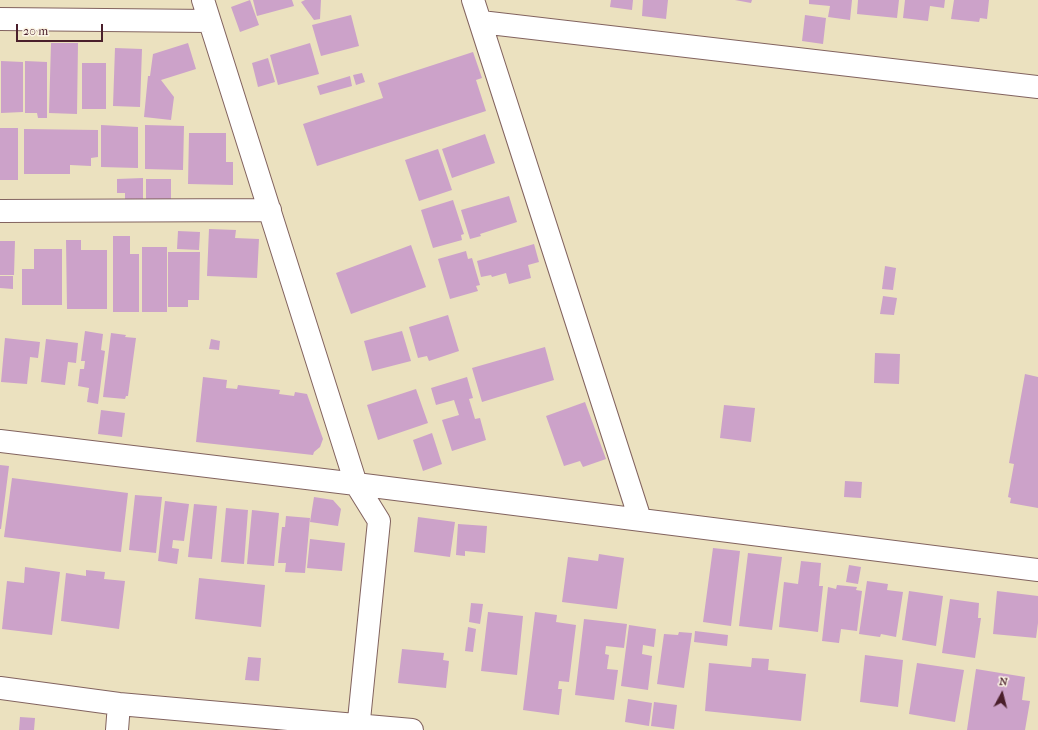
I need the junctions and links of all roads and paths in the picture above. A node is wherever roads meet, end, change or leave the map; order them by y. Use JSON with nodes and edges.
{"nodes":[{"id":1,"x":203,"y":0,"type":"edge"},
{"id":2,"x":474,"y":0,"type":"edge"},
{"id":3,"x":0,"y":19,"type":"edge"},
{"id":4,"x":209,"y":21,"type":"junction"},
{"id":5,"x":481,"y":22,"type":"junction"},
{"id":6,"x":1038,"y":87,"type":"edge"},
{"id":7,"x":270,"y":210,"type":"junction"},
{"id":8,"x":0,"y":211,"type":"edge"},
{"id":9,"x":0,"y":441,"type":"edge"},
{"id":10,"x":356,"y":484,"type":"junction"},
{"id":11,"x":640,"y":519,"type":"junction"},
{"id":12,"x":1038,"y":570,"type":"edge"},
{"id":13,"x":0,"y":688,"type":"edge"},
{"id":14,"x":119,"y":704,"type":"junction"},
{"id":15,"x":358,"y":727,"type":"edge"},
{"id":16,"x":117,"y":730,"type":"edge"},
{"id":17,"x":412,"y":730,"type":"edge"}],
"edges":[{"from":1,"to":4,"type":"street"},
{"from":2,"to":5,"type":"street"},
{"from":3,"to":4,"type":"street"},
{"from":4,"to":7,"type":"street"},
{"from":5,"to":6,"type":"street"},
{"from":5,"to":11,"type":"street"},
{"from":7,"to":8,"type":"street"},
{"from":7,"to":10,"type":"street"},
{"from":9,"to":10,"type":"street"},
{"from":10,"to":11,"type":"street"},
{"from":10,"to":15,"type":"street"},
{"from":11,"to":12,"type":"street"},
{"from":13,"to":14,"type":"street"},
{"from":14,"to":15,"type":"street"},
{"from":14,"to":16,"type":"street"},
{"from":15,"to":17,"type":"street"}]}
